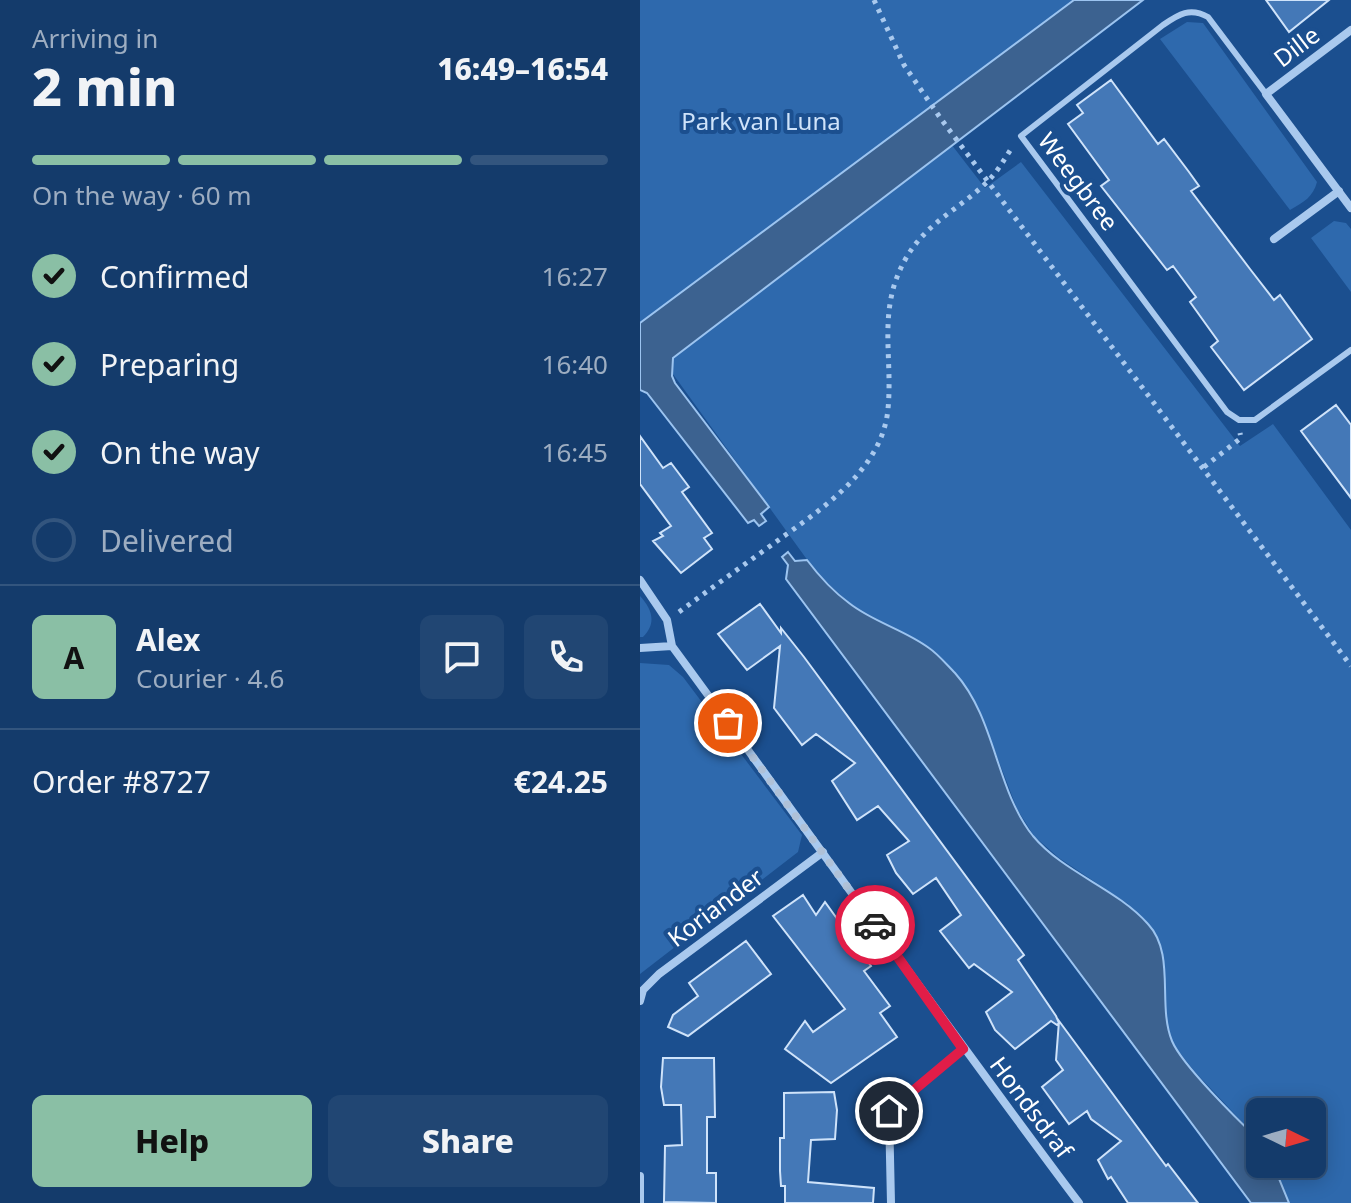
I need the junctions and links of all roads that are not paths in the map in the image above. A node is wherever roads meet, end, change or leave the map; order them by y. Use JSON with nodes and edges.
{"nodes":[{"id":1,"x":1351,"y":30,"type":"edge"},
{"id":2,"x":1266,"y":94,"type":"junction"},
{"id":3,"x":1339,"y":191,"type":"junction"},
{"id":4,"x":1351,"y":208,"type":"edge"},
{"id":5,"x":1274,"y":239,"type":"dead end"},
{"id":6,"x":1351,"y":350,"type":"edge"},
{"id":7,"x":640,"y":580,"type":"edge"},
{"id":8,"x":672,"y":646,"type":"junction"},
{"id":9,"x":640,"y":648,"type":"edge"},
{"id":10,"x":823,"y":852,"type":"junction"},
{"id":11,"x":640,"y":1001,"type":"edge"},
{"id":12,"x":963,"y":1049,"type":"junction"},
{"id":13,"x":640,"y":1176,"type":"edge"},
{"id":14,"x":640,"y":1203,"type":"edge"},
{"id":15,"x":891,"y":1203,"type":"edge"},
{"id":16,"x":1079,"y":1203,"type":"edge"}],
"edges":[{"from":1,"to":2,"type":"street","name":"Dille"},
{"from":2,"to":3,"type":"street","name":"Weegbree"},
{"from":2,"to":6,"type":"lane","name":"Weegbree"},
{"from":3,"to":4,"type":"street","name":"Weegbree"},
{"from":3,"to":5,"type":"street"},
{"from":7,"to":8,"type":"street","name":"Hondsdraf"},
{"from":8,"to":9,"type":"street"},
{"from":8,"to":10,"type":"street","name":"Hondsdraf"},
{"from":10,"to":11,"type":"street","name":"Koriander"},
{"from":10,"to":12,"type":"street","name":"Hondsdraf"},
{"from":12,"to":15,"type":"street"},
{"from":12,"to":16,"type":"street","name":"Hondsdraf"},
{"from":13,"to":14,"type":"street"}]}
